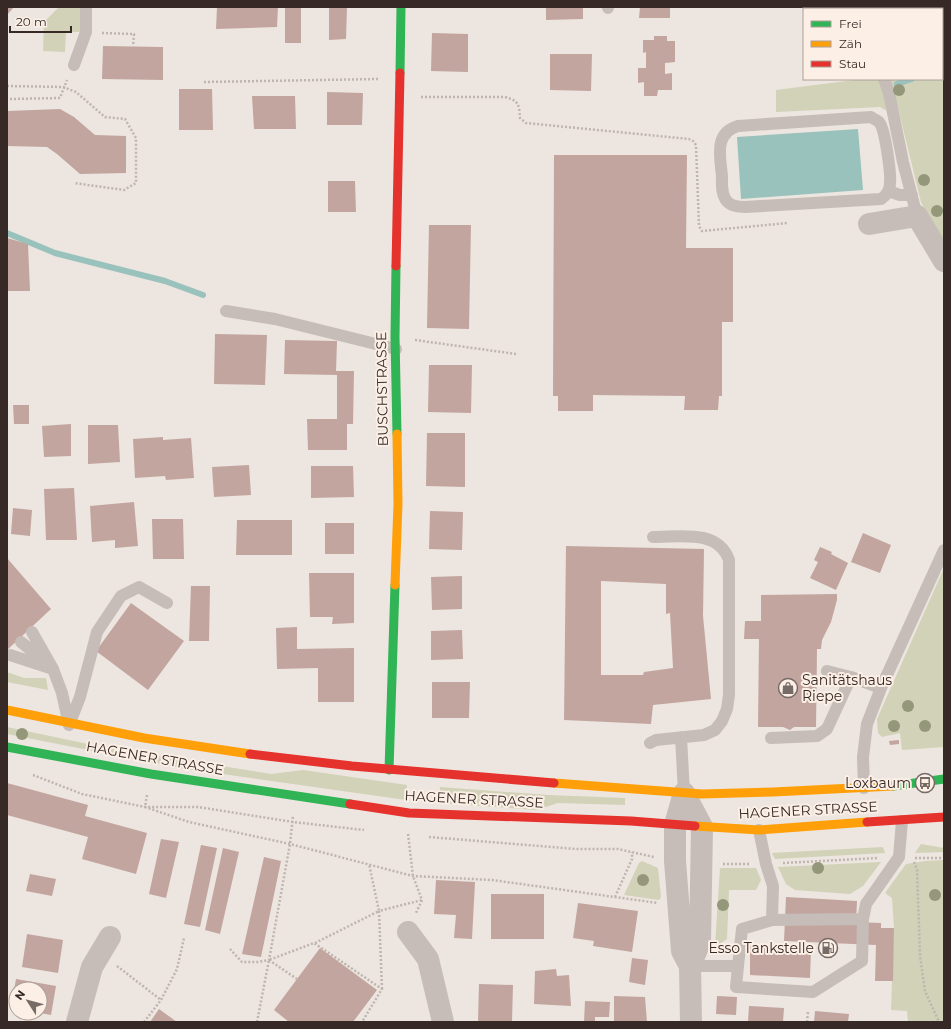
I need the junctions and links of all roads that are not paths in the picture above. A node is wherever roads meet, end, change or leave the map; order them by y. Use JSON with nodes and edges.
{"nodes":[{"id":1,"x":86,"y":7,"type":"edge"},
{"id":2,"x":401,"y":7,"type":"edge"},
{"id":3,"x":74,"y":65,"type":"road end"},
{"id":4,"x":884,"y":80,"type":"edge"},
{"id":5,"x":888,"y":191,"type":"junction"},
{"id":6,"x":912,"y":195,"type":"junction"},
{"id":7,"x":917,"y":216,"type":"junction"},
{"id":8,"x":869,"y":224,"type":"dead end"},
{"id":9,"x":944,"y":261,"type":"edge"},
{"id":10,"x":226,"y":311,"type":"dead end"},
{"id":11,"x":396,"y":343,"type":"junction"},
{"id":12,"x":653,"y":536,"type":"dead end"},
{"id":13,"x":944,"y":550,"type":"edge"},
{"id":14,"x":167,"y":603,"type":"dead end"},
{"id":15,"x":32,"y":632,"type":"dead end"},
{"id":16,"x":22,"y":642,"type":"dead end"},
{"id":17,"x":10,"y":655,"type":"dead end"},
{"id":18,"x":53,"y":669,"type":"junction"},
{"id":19,"x":827,"y":671,"type":"dead end"},
{"id":20,"x":851,"y":678,"type":"junction"},
{"id":21,"x":881,"y":688,"type":"junction"},
{"id":22,"x":7,"y":710,"type":"edge"},
{"id":23,"x":69,"y":725,"type":"junction"},
{"id":24,"x":681,"y":737,"type":"junction"},
{"id":25,"x":771,"y":738,"type":"dead end"},
{"id":26,"x":650,"y":743,"type":"dead end"},
{"id":27,"x":7,"y":747,"type":"edge"},
{"id":28,"x":390,"y":770,"type":"junction"},
{"id":29,"x":944,"y":779,"type":"edge"},
{"id":30,"x":864,"y":788,"type":"junction"},
{"id":31,"x":684,"y":793,"type":"junction"},
{"id":32,"x":944,"y":817,"type":"edge"},
{"id":33,"x":902,"y":821,"type":"junction"},
{"id":34,"x":675,"y":825,"type":"junction"},
{"id":35,"x":702,"y":827,"type":"junction"},
{"id":36,"x":759,"y":830,"type":"junction"},
{"id":37,"x":863,"y":918,"type":"junction"},
{"id":38,"x":772,"y":920,"type":"junction"},
{"id":39,"x":408,"y":932,"type":"road end"},
{"id":40,"x":110,"y":937,"type":"dead end"},
{"id":41,"x":690,"y":966,"type":"junction"},
{"id":42,"x":738,"y":966,"type":"junction"},
{"id":43,"x":77,"y":1022,"type":"edge"},
{"id":44,"x":443,"y":1022,"type":"edge"},
{"id":45,"x":691,"y":1022,"type":"edge"}],
"edges":[{"from":1,"to":3,"type":"lane"},
{"from":2,"to":11,"type":"main road","name":"BUSCHSTRASSE"},
{"from":4,"to":6,"type":"lane"},
{"from":5,"to":5,"type":"lane"},
{"from":5,"to":6,"type":"lane"},
{"from":6,"to":7,"type":"lane"},
{"from":7,"to":8,"type":"street"},
{"from":7,"to":9,"type":"street"},
{"from":10,"to":11,"type":"lane"},
{"from":11,"to":28,"type":"main road","name":"BUSCHSTRASSE"},
{"from":12,"to":24,"type":"lane"},
{"from":13,"to":21,"type":"lane"},
{"from":14,"to":23,"type":"lane"},
{"from":15,"to":18,"type":"lane"},
{"from":16,"to":18,"type":"lane"},
{"from":17,"to":18,"type":"lane"},
{"from":18,"to":23,"type":"lane"},
{"from":19,"to":20,"type":"lane"},
{"from":20,"to":21,"type":"lane"},
{"from":20,"to":25,"type":"lane"},
{"from":21,"to":30,"type":"lane"},
{"from":22,"to":23,"type":"main road","name":"HAGENER STRASSE"},
{"from":23,"to":28,"type":"main road","name":"HAGENER STRASSE"},
{"from":24,"to":26,"type":"lane"},
{"from":24,"to":31,"type":"lane"},
{"from":27,"to":34,"type":"main road","name":"HAGENER STRASSE"},
{"from":28,"to":31,"type":"main road","name":"HAGENER STRASSE"},
{"from":29,"to":30,"type":"main road","name":"HAGENER STRASSE"},
{"from":30,"to":31,"type":"main road","name":"HAGENER STRASSE"},
{"from":31,"to":34,"type":"street"},
{"from":31,"to":35,"type":"street"},
{"from":32,"to":33,"type":"main road","name":"HAGENER STRASSE"},
{"from":33,"to":36,"type":"main road","name":"HAGENER STRASSE"},
{"from":33,"to":37,"type":"lane"},
{"from":34,"to":35,"type":"main road","name":"HAGENER STRASSE"},
{"from":34,"to":41,"type":"street"},
{"from":35,"to":36,"type":"main road","name":"HAGENER STRASSE"},
{"from":35,"to":41,"type":"street"},
{"from":36,"to":38,"type":"lane"},
{"from":37,"to":38,"type":"lane"},
{"from":37,"to":42,"type":"lane"},
{"from":38,"to":42,"type":"lane"},
{"from":39,"to":44,"type":"street"},
{"from":40,"to":43,"type":"street"},
{"from":41,"to":42,"type":"lane"},
{"from":41,"to":45,"type":"street"}]}
